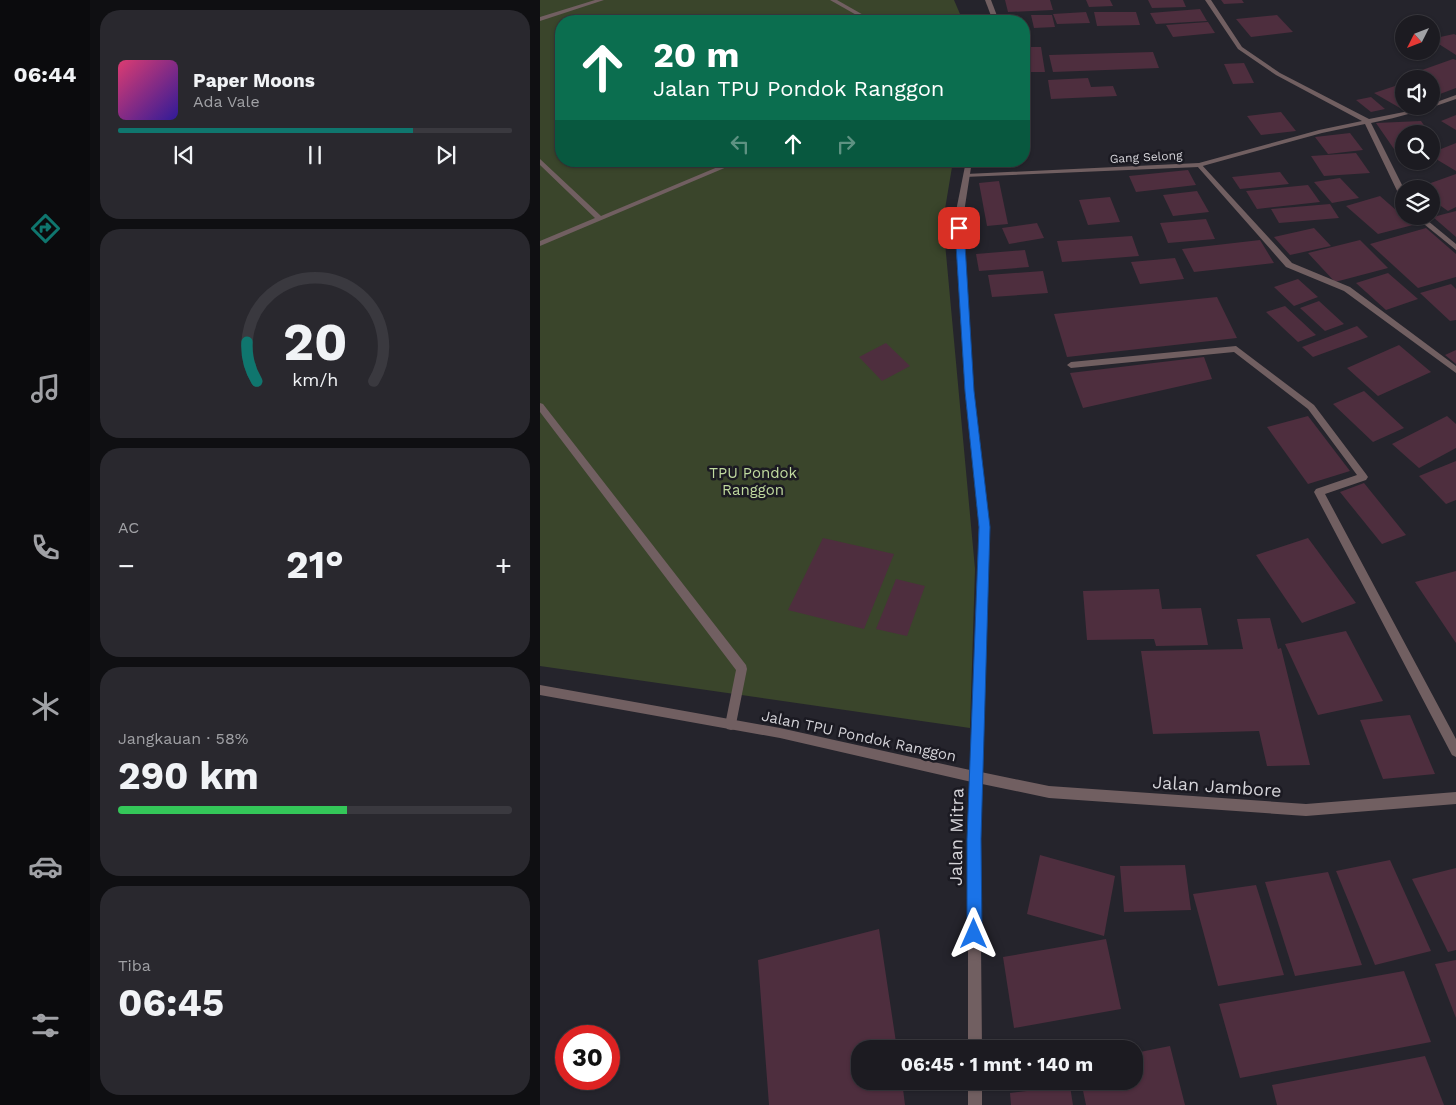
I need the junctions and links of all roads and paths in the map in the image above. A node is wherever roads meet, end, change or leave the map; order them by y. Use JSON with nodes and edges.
{"nodes":[{"id":1,"x":601,"y":0,"type":"edge"},
{"id":2,"x":833,"y":0,"type":"edge"},
{"id":3,"x":988,"y":0,"type":"edge"},
{"id":4,"x":1208,"y":0,"type":"edge"},
{"id":5,"x":860,"y":15,"type":"edge"},
{"id":6,"x":994,"y":15,"type":"edge"},
{"id":7,"x":540,"y":19,"type":"edge"},
{"id":8,"x":1456,"y":97,"type":"edge"},
{"id":9,"x":1440,"y":103,"type":"edge"},
{"id":10,"x":1395,"y":114,"type":"edge"},
{"id":11,"x":1367,"y":121,"type":"junction"},
{"id":12,"x":540,"y":160,"type":"edge"},
{"id":13,"x":1199,"y":165,"type":"junction"},
{"id":14,"x":724,"y":167,"type":"edge"},
{"id":15,"x":968,"y":167,"type":"edge"},
{"id":16,"x":966,"y":176,"type":"junction"},
{"id":17,"x":1395,"y":180,"type":"edge"},
{"id":18,"x":600,"y":219,"type":"junction"},
{"id":19,"x":1429,"y":225,"type":"edge"},
{"id":20,"x":540,"y":244,"type":"edge"},
{"id":21,"x":1456,"y":248,"type":"edge"},
{"id":22,"x":1071,"y":365,"type":"dead end"},
{"id":23,"x":1456,"y":370,"type":"edge"},
{"id":24,"x":540,"y":406,"type":"edge"},
{"id":25,"x":540,"y":690,"type":"edge"},
{"id":26,"x":731,"y":725,"type":"junction"},
{"id":27,"x":1456,"y":750,"type":"edge"},
{"id":28,"x":976,"y":777,"type":"junction"},
{"id":29,"x":1456,"y":798,"type":"edge"},
{"id":30,"x":975,"y":1040,"type":"edge"},
{"id":31,"x":975,"y":1090,"type":"edge"},
{"id":32,"x":975,"y":1105,"type":"edge"}],
"edges":[{"from":1,"to":7,"type":"street"},
{"from":2,"to":5,"type":"street"},
{"from":3,"to":6,"type":"street"},
{"from":4,"to":11,"type":"street"},
{"from":8,"to":9,"type":"street","name":"Gang Selong"},
{"from":10,"to":11,"type":"street","name":"Gang Selong"},
{"from":11,"to":13,"type":"street","name":"Gang Selong"},
{"from":11,"to":17,"type":"street"},
{"from":12,"to":18,"type":"street"},
{"from":13,"to":16,"type":"street","name":"Gang Selong"},
{"from":13,"to":23,"type":"street"},
{"from":14,"to":18,"type":"street"},
{"from":15,"to":16,"type":"street","name":"Jalan TPU Pondok Ranggon"},
{"from":16,"to":28,"type":"street","name":"Jalan TPU Pondok Ranggon"},
{"from":18,"to":20,"type":"street"},
{"from":19,"to":21,"type":"street"},
{"from":22,"to":27,"type":"street"},
{"from":24,"to":26,"type":"street"},
{"from":25,"to":26,"type":"street","name":"Jalan TPU Pondok Ranggon"},
{"from":26,"to":28,"type":"street","name":"Jalan TPU Pondok Ranggon"},
{"from":28,"to":29,"type":"street","name":"Jalan Jambore"},
{"from":28,"to":30,"type":"street","name":"Jalan Mitra"},
{"from":31,"to":32,"type":"street"}]}
